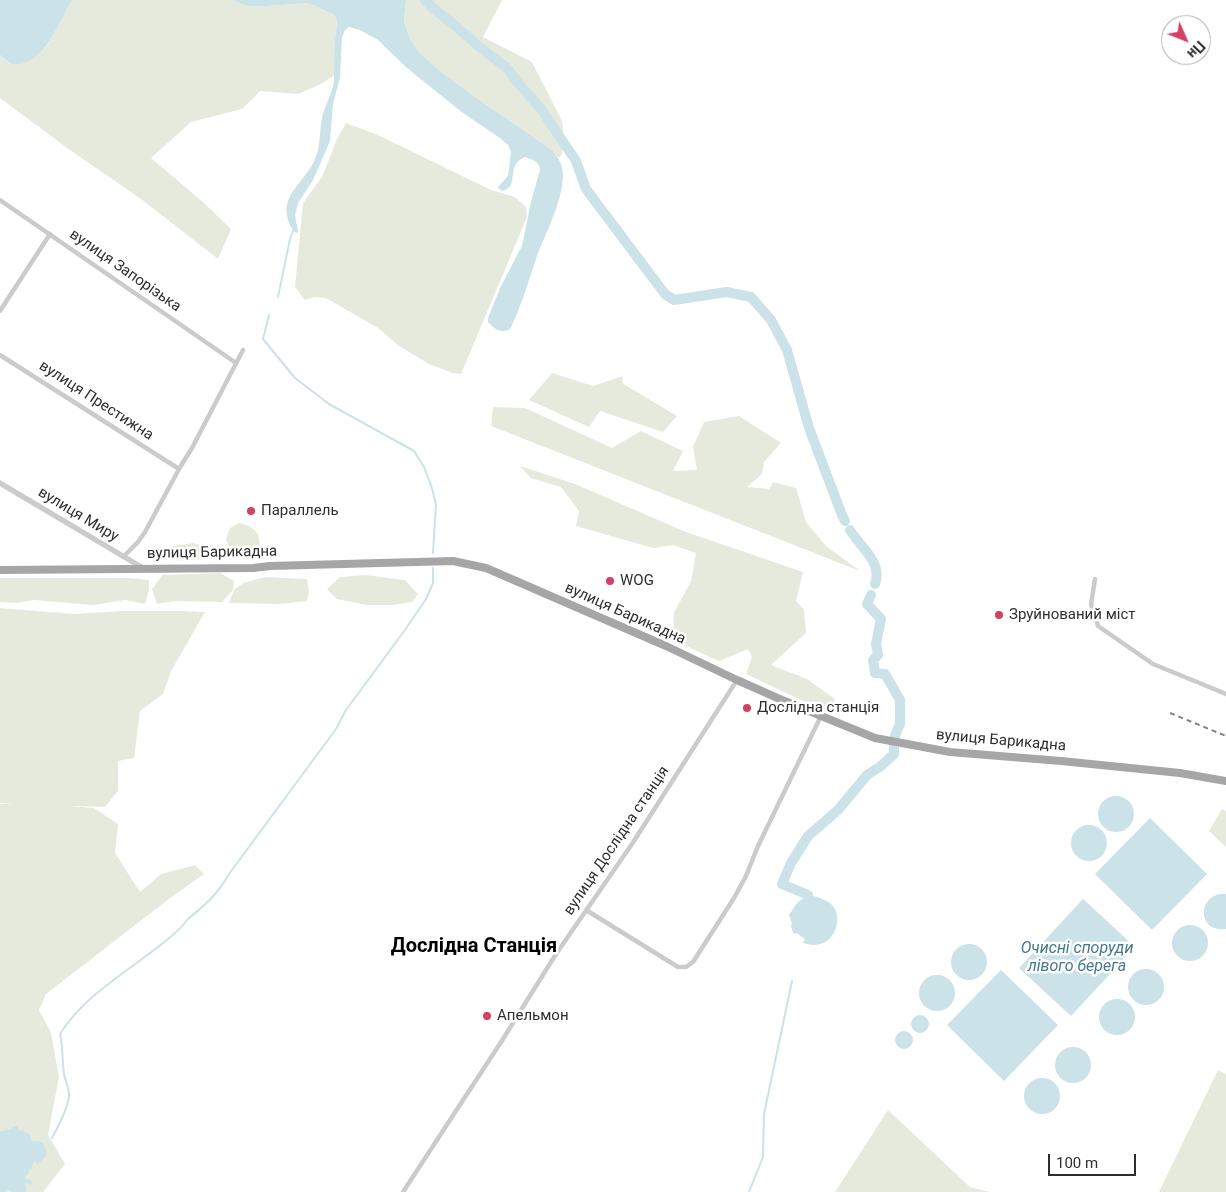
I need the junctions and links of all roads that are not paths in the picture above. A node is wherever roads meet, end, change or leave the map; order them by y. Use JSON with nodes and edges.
{"nodes":[{"id":1,"x":0,"y":200,"type":"edge"},
{"id":2,"x":50,"y":234,"type":"junction"},
{"id":3,"x":0,"y":310,"type":"edge"},
{"id":4,"x":243,"y":350,"type":"dead end"},
{"id":5,"x":0,"y":354,"type":"edge"},
{"id":6,"x":236,"y":363,"type":"junction"},
{"id":7,"x":179,"y":469,"type":"junction"},
{"id":8,"x":0,"y":483,"type":"edge"},
{"id":9,"x":123,"y":557,"type":"junction"},
{"id":10,"x":143,"y":568,"type":"junction"},
{"id":11,"x":0,"y":570,"type":"edge"},
{"id":12,"x":1095,"y":579,"type":"dead end"},
{"id":13,"x":737,"y":680,"type":"junction"},
{"id":14,"x":1226,"y":694,"type":"edge"},
{"id":15,"x":821,"y":716,"type":"junction"},
{"id":16,"x":1226,"y":781,"type":"edge"},
{"id":17,"x":586,"y":910,"type":"junction"},
{"id":18,"x":402,"y":1192,"type":"edge"}],
"edges":[{"from":1,"to":2,"type":"street","name":"вулиця Запорізька"},
{"from":2,"to":3,"type":"street"},
{"from":2,"to":6,"type":"street","name":"вулиця Запорізька"},
{"from":4,"to":6,"type":"street"},
{"from":5,"to":7,"type":"street","name":"вулиця Престижна"},
{"from":6,"to":7,"type":"street"},
{"from":7,"to":9,"type":"street"},
{"from":8,"to":9,"type":"street","name":"вулиця Миру"},
{"from":9,"to":10,"type":"street","name":"вулиця Миру"},
{"from":10,"to":11,"type":"main road","name":"вулиця Барикадна"},
{"from":10,"to":13,"type":"main road","name":"вулиця Барикадна"},
{"from":12,"to":14,"type":"street"},
{"from":13,"to":15,"type":"main road","name":"вулиця Барикадна"},
{"from":13,"to":17,"type":"street","name":"вулиця Дослідна станція"},
{"from":15,"to":16,"type":"main road","name":"вулиця Барикадна"},
{"from":15,"to":17,"type":"street"},
{"from":17,"to":18,"type":"street","name":"вулиця Дослідна станція"}]}
